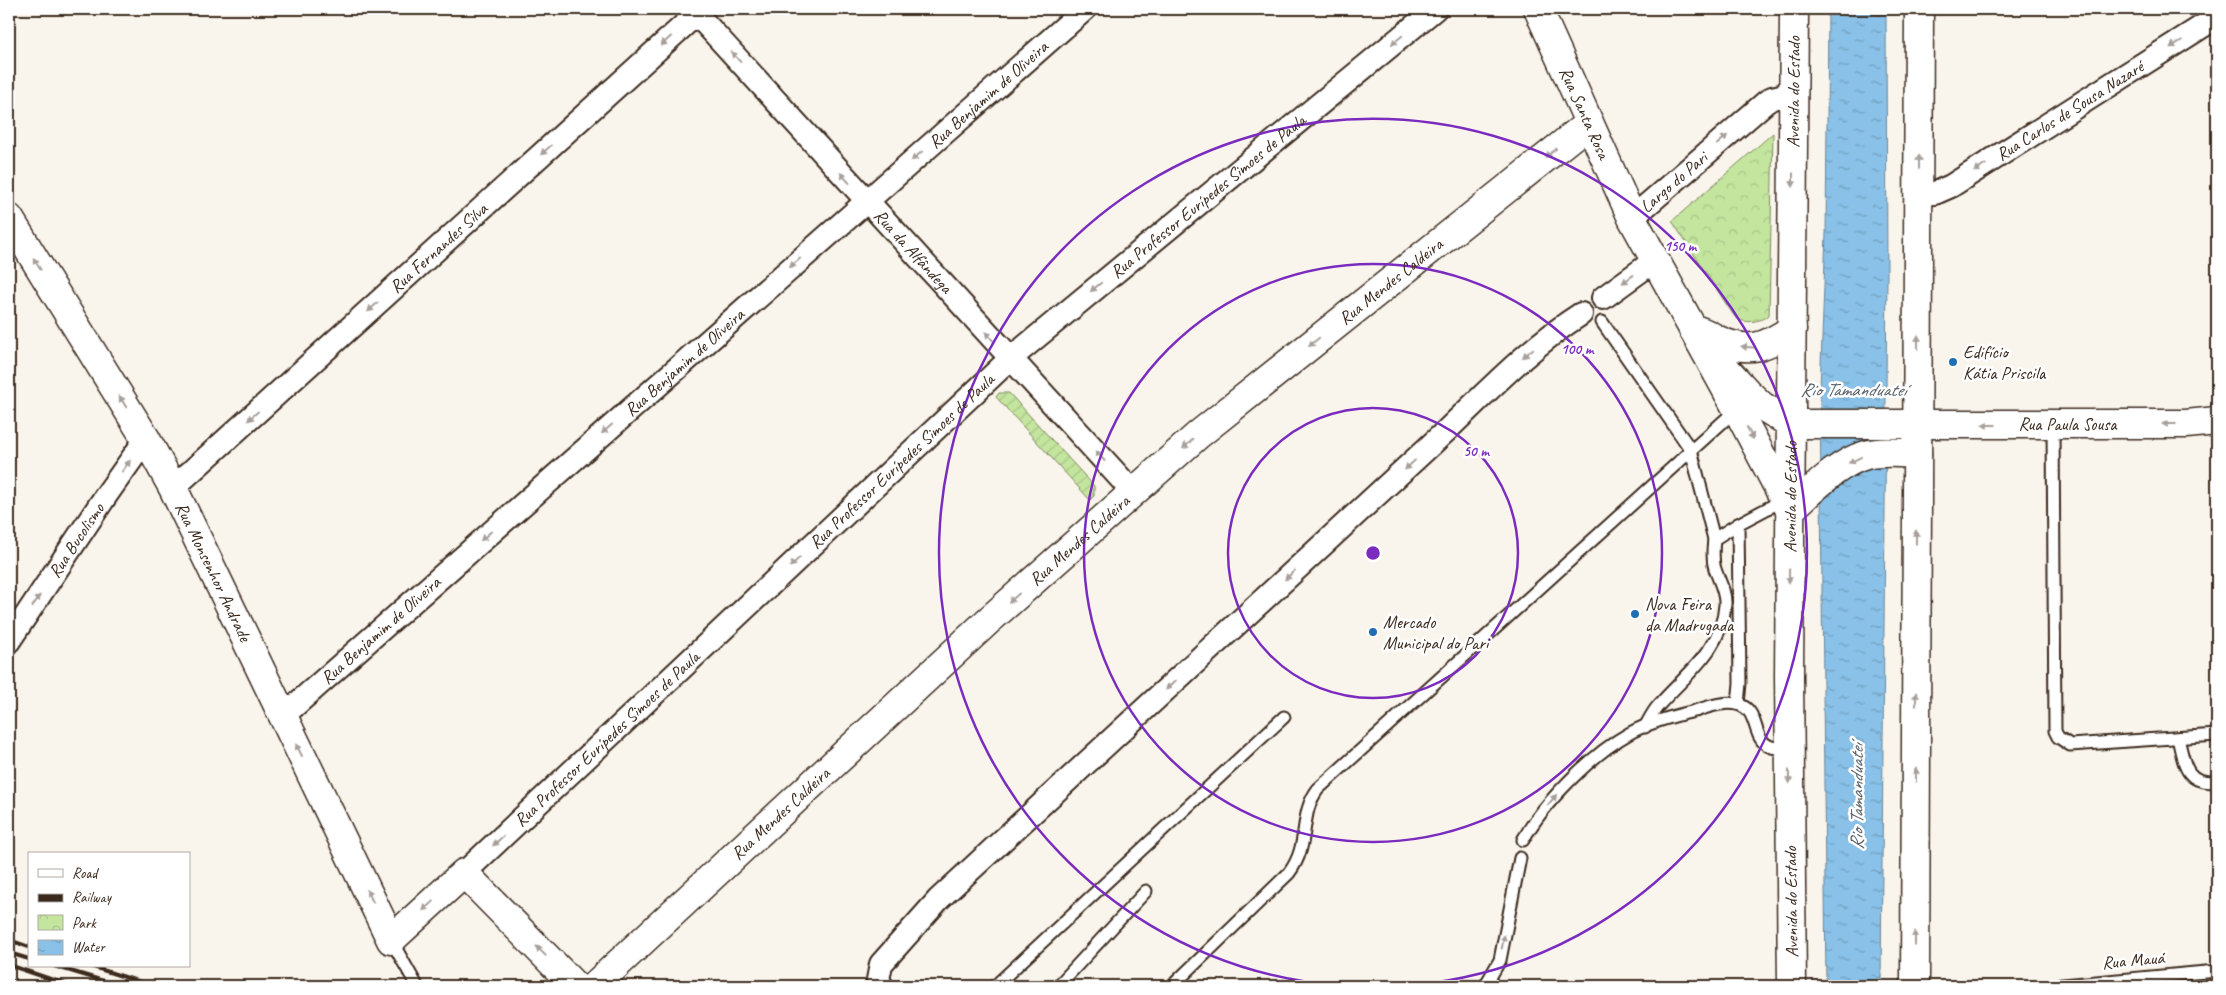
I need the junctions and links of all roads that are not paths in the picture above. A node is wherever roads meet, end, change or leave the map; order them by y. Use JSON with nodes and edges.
{"nodes":[{"id":1,"x":1085,"y":9,"type":"edge"},
{"id":2,"x":1435,"y":9,"type":"edge"},
{"id":3,"x":1538,"y":9,"type":"edge"},
{"id":4,"x":1794,"y":9,"type":"edge"},
{"id":5,"x":1919,"y":9,"type":"edge"},
{"id":6,"x":697,"y":10,"type":"edge"},
{"id":7,"x":2217,"y":18,"type":"edge"},
{"id":8,"x":1794,"y":92,"type":"junction"},
{"id":9,"x":1589,"y":123,"type":"junction"},
{"id":10,"x":1919,"y":194,"type":"junction"},
{"id":11,"x":866,"y":200,"type":"junction"},
{"id":12,"x":9,"y":218,"type":"edge"},
{"id":13,"x":1632,"y":218,"type":"junction"},
{"id":14,"x":1654,"y":261,"type":"junction"},
{"id":15,"x":1603,"y":298,"type":"dead end"},
{"id":16,"x":1581,"y":314,"type":"dead end"},
{"id":17,"x":1602,"y":322,"type":"dead end"},
{"id":18,"x":1693,"y":329,"type":"junction"},
{"id":19,"x":1792,"y":329,"type":"junction"},
{"id":20,"x":1010,"y":359,"type":"junction"},
{"id":21,"x":1737,"y":409,"type":"junction"},
{"id":22,"x":2217,"y":421,"type":"edge"},
{"id":23,"x":1800,"y":425,"type":"junction"},
{"id":24,"x":1910,"y":425,"type":"junction"},
{"id":25,"x":2053,"y":425,"type":"junction"},
{"id":26,"x":146,"y":439,"type":"junction"},
{"id":27,"x":1691,"y":450,"type":"junction"},
{"id":28,"x":1910,"y":454,"type":"junction"},
{"id":29,"x":173,"y":488,"type":"junction"},
{"id":30,"x":1133,"y":492,"type":"junction"},
{"id":31,"x":1794,"y":501,"type":"junction"},
{"id":32,"x":1738,"y":524,"type":"junction"},
{"id":33,"x":1714,"y":539,"type":"junction"},
{"id":34,"x":9,"y":642,"type":"edge"},
{"id":35,"x":1738,"y":704,"type":"junction"},
{"id":36,"x":283,"y":716,"type":"junction"},
{"id":37,"x":1284,"y":717,"type":"dead end"},
{"id":38,"x":1645,"y":727,"type":"junction"},
{"id":39,"x":2217,"y":735,"type":"edge"},
{"id":40,"x":2178,"y":738,"type":"junction"},
{"id":41,"x":1788,"y":748,"type":"junction"},
{"id":42,"x":2217,"y":781,"type":"edge"},
{"id":43,"x":1523,"y":840,"type":"dead end"},
{"id":44,"x":1520,"y":858,"type":"dead end"},
{"id":45,"x":464,"y":873,"type":"junction"},
{"id":46,"x":1146,"y":891,"type":"dead end"},
{"id":47,"x":391,"y":940,"type":"junction"},
{"id":48,"x":2217,"y":971,"type":"edge"},
{"id":49,"x":877,"y":984,"type":"edge"},
{"id":50,"x":417,"y":986,"type":"edge"},
{"id":51,"x":575,"y":986,"type":"edge"},
{"id":52,"x":594,"y":986,"type":"edge"},
{"id":53,"x":994,"y":986,"type":"edge"},
{"id":54,"x":1058,"y":986,"type":"edge"},
{"id":55,"x":1172,"y":986,"type":"edge"},
{"id":56,"x":1485,"y":986,"type":"edge"},
{"id":57,"x":1792,"y":986,"type":"edge"},
{"id":58,"x":1914,"y":986,"type":"edge"},
{"id":59,"x":2052,"y":986,"type":"edge"}],
"edges":[{"from":1,"to":11,"type":"street","name":"Rua Benjamim de Oliveira","one_way":true},
{"from":2,"to":20,"type":"street","name":"Rua Professor Eurípedes Simoes de Paula","one_way":true},
{"from":3,"to":9,"type":"main road","name":"Rua Santa Rosa"},
{"from":4,"to":8,"type":"main road","name":"Avenida do Estado"},
{"from":10,"to":5,"type":"main road","one_way":true},
{"from":11,"to":6,"type":"street","name":"Rua da Alfândega","one_way":true},
{"from":6,"to":29,"type":"street","name":"Rua Fernandes Silva","one_way":true},
{"from":7,"to":10,"type":"street","name":"Rua Carlos de Sousa Nazaré","one_way":true},
{"from":13,"to":8,"type":"street","name":"Largo do Pari","one_way":true},
{"from":8,"to":19,"type":"main road","name":"Avenida do Estado","one_way":true},
{"from":9,"to":13,"type":"main road","name":"Rua Santa Rosa"},
{"from":9,"to":30,"type":"main road","name":"Rua Mendes Caldeira","one_way":true},
{"from":24,"to":10,"type":"main road","one_way":true},
{"from":20,"to":11,"type":"street","name":"Rua da Alfândega","one_way":true},
{"from":11,"to":36,"type":"street","name":"Rua Benjamim de Oliveira","one_way":true},
{"from":26,"to":12,"type":"main road","name":"Rua Monsenhor Andrade","one_way":true},
{"from":13,"to":14,"type":"main road","name":"Largo do Pari"},
{"from":14,"to":15,"type":"street","one_way":true},
{"from":14,"to":18,"type":"main road","name":"Largo do Pari"},
{"from":16,"to":49,"type":"street","one_way":true},
{"from":17,"to":27,"type":"lane"},
{"from":19,"to":18,"type":"main road","one_way":true},
{"from":18,"to":21,"type":"main road","name":"Largo do Pari"},
{"from":18,"to":23,"type":"main road","name":"Largo do Pari"},
{"from":19,"to":23,"type":"main road","name":"Avenida do Estado"},
{"from":30,"to":20,"type":"street","name":"Rua da Alfândega","one_way":true},
{"from":20,"to":45,"type":"street","name":"Rua Professor Eurípedes Simoes de Paula","one_way":true},
{"from":21,"to":27,"type":"lane"},
{"from":21,"to":31,"type":"main road","name":"Largo do Pari","one_way":true},
{"from":22,"to":25,"type":"main road","name":"Rua Paula Sousa","one_way":true},
{"from":23,"to":24,"type":"main road"},
{"from":23,"to":31,"type":"main road","name":"Avenida do Estado"},
{"from":25,"to":24,"type":"main road","name":"Rua Paula Sousa","one_way":true},
{"from":24,"to":28,"type":"main road"},
{"from":25,"to":40,"type":"lane"},
{"from":26,"to":29,"type":"main road","name":"Rua Monsenhor Andrade"},
{"from":34,"to":26,"type":"street","name":"Rua Bucolismo","one_way":true},
{"from":27,"to":33,"type":"lane"},
{"from":27,"to":55,"type":"lane"},
{"from":28,"to":31,"type":"main road","one_way":true},
{"from":58,"to":28,"type":"main road","one_way":true},
{"from":29,"to":36,"type":"main road","name":"Rua Monsenhor Andrade"},
{"from":30,"to":52,"type":"main road","name":"Rua Mendes Caldeira","one_way":true},
{"from":31,"to":32,"type":"lane"},
{"from":31,"to":41,"type":"main road","name":"Avenida do Estado","one_way":true},
{"from":32,"to":33,"type":"lane"},
{"from":32,"to":35,"type":"lane"},
{"from":33,"to":38,"type":"lane"},
{"from":35,"to":38,"type":"lane"},
{"from":35,"to":41,"type":"lane"},
{"from":47,"to":36,"type":"main road","name":"Rua Monsenhor Andrade","one_way":true},
{"from":37,"to":53,"type":"lane"},
{"from":43,"to":38,"type":"lane","one_way":true},
{"from":39,"to":40,"type":"lane"},
{"from":40,"to":42,"type":"lane"},
{"from":41,"to":57,"type":"main road","name":"Avenida do Estado","one_way":true},
{"from":56,"to":44,"type":"lane","one_way":true},
{"from":45,"to":47,"type":"main road","name":"Rua Professor Eurípedes Simoes de Paula","one_way":true},
{"from":51,"to":45,"type":"main road","one_way":true},
{"from":46,"to":54,"type":"lane"},
{"from":47,"to":50,"type":"lane"},
{"from":48,"to":59,"type":"lane","name":"Rua Mauá"}]}
